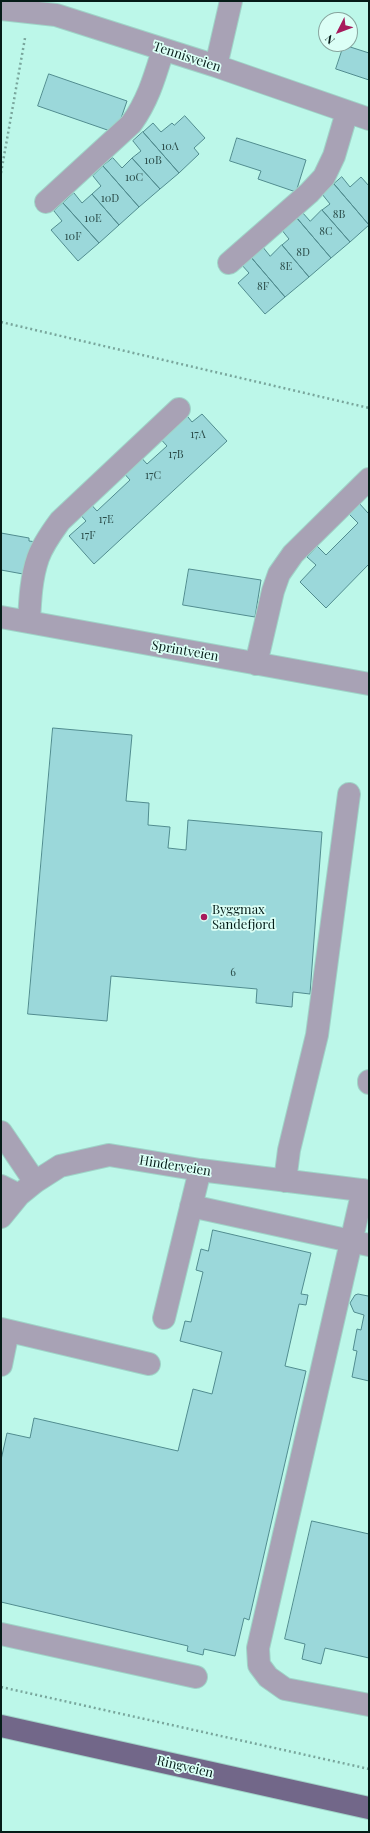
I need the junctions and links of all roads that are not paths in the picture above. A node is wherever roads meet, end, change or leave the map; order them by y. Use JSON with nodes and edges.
{"nodes":[{"id":1,"x":231,"y":1,"type":"edge"},
{"id":2,"x":1,"y":9,"type":"edge"},
{"id":3,"x":163,"y":50,"type":"junction"},
{"id":4,"x":216,"y":66,"type":"junction"},
{"id":5,"x":347,"y":112,"type":"junction"},
{"id":6,"x":369,"y":119,"type":"edge"},
{"id":7,"x":46,"y":202,"type":"dead end"},
{"id":8,"x":230,"y":263,"type":"dead end"},
{"id":9,"x":179,"y":409,"type":"dead end"},
{"id":10,"x":369,"y":479,"type":"edge"},
{"id":11,"x":1,"y":617,"type":"edge"},
{"id":12,"x":28,"y":622,"type":"junction"},
{"id":13,"x":256,"y":664,"type":"junction"},
{"id":14,"x":369,"y":684,"type":"edge"},
{"id":15,"x":349,"y":794,"type":"dead end"},
{"id":16,"x":1,"y":1132,"type":"edge"},
{"id":17,"x":200,"y":1170,"type":"junction"},
{"id":18,"x":285,"y":1180,"type":"junction"},
{"id":19,"x":18,"y":1188,"type":"edge"},
{"id":20,"x":366,"y":1191,"type":"edge"},
{"id":21,"x":191,"y":1206,"type":"junction"},
{"id":22,"x":1,"y":1217,"type":"edge"},
{"id":23,"x":360,"y":1243,"type":"edge"},
{"id":24,"x":164,"y":1318,"type":"dead end"},
{"id":25,"x":5,"y":1330,"type":"edge"},
{"id":26,"x":149,"y":1364,"type":"dead end"},
{"id":27,"x":1,"y":1365,"type":"edge"},
{"id":28,"x":1,"y":1634,"type":"edge"},
{"id":29,"x":196,"y":1676,"type":"dead end"},
{"id":30,"x":369,"y":1705,"type":"edge"},
{"id":31,"x":1,"y":1726,"type":"edge"},
{"id":32,"x":369,"y":1808,"type":"edge"}],
"edges":[{"from":1,"to":4,"type":"street"},
{"from":2,"to":3,"type":"street","name":"Tennisveien"},
{"from":3,"to":4,"type":"street","name":"Tennisveien"},
{"from":3,"to":7,"type":"street"},
{"from":4,"to":5,"type":"street","name":"Tennisveien"},
{"from":5,"to":6,"type":"street","name":"Tennisveien"},
{"from":5,"to":8,"type":"street"},
{"from":9,"to":12,"type":"street"},
{"from":10,"to":13,"type":"street"},
{"from":11,"to":12,"type":"street","name":"Sprintveien"},
{"from":12,"to":13,"type":"street","name":"Sprintveien"},
{"from":13,"to":14,"type":"street","name":"Sprintveien"},
{"from":15,"to":18,"type":"street"},
{"from":16,"to":19,"type":"street"},
{"from":17,"to":18,"type":"street","name":"Hinderveien"},
{"from":17,"to":19,"type":"street","name":"Hinderveien"},
{"from":17,"to":21,"type":"street"},
{"from":18,"to":20,"type":"street","name":"Hinderveien"},
{"from":19,"to":22,"type":"street","name":"Hinderveien"},
{"from":20,"to":23,"type":"street"},
{"from":21,"to":23,"type":"street"},
{"from":21,"to":24,"type":"street"},
{"from":23,"to":30,"type":"street"},
{"from":25,"to":26,"type":"street"},
{"from":25,"to":27,"type":"street"},
{"from":28,"to":29,"type":"street"},
{"from":31,"to":32,"type":"main road","name":"Ringveien"}]}
